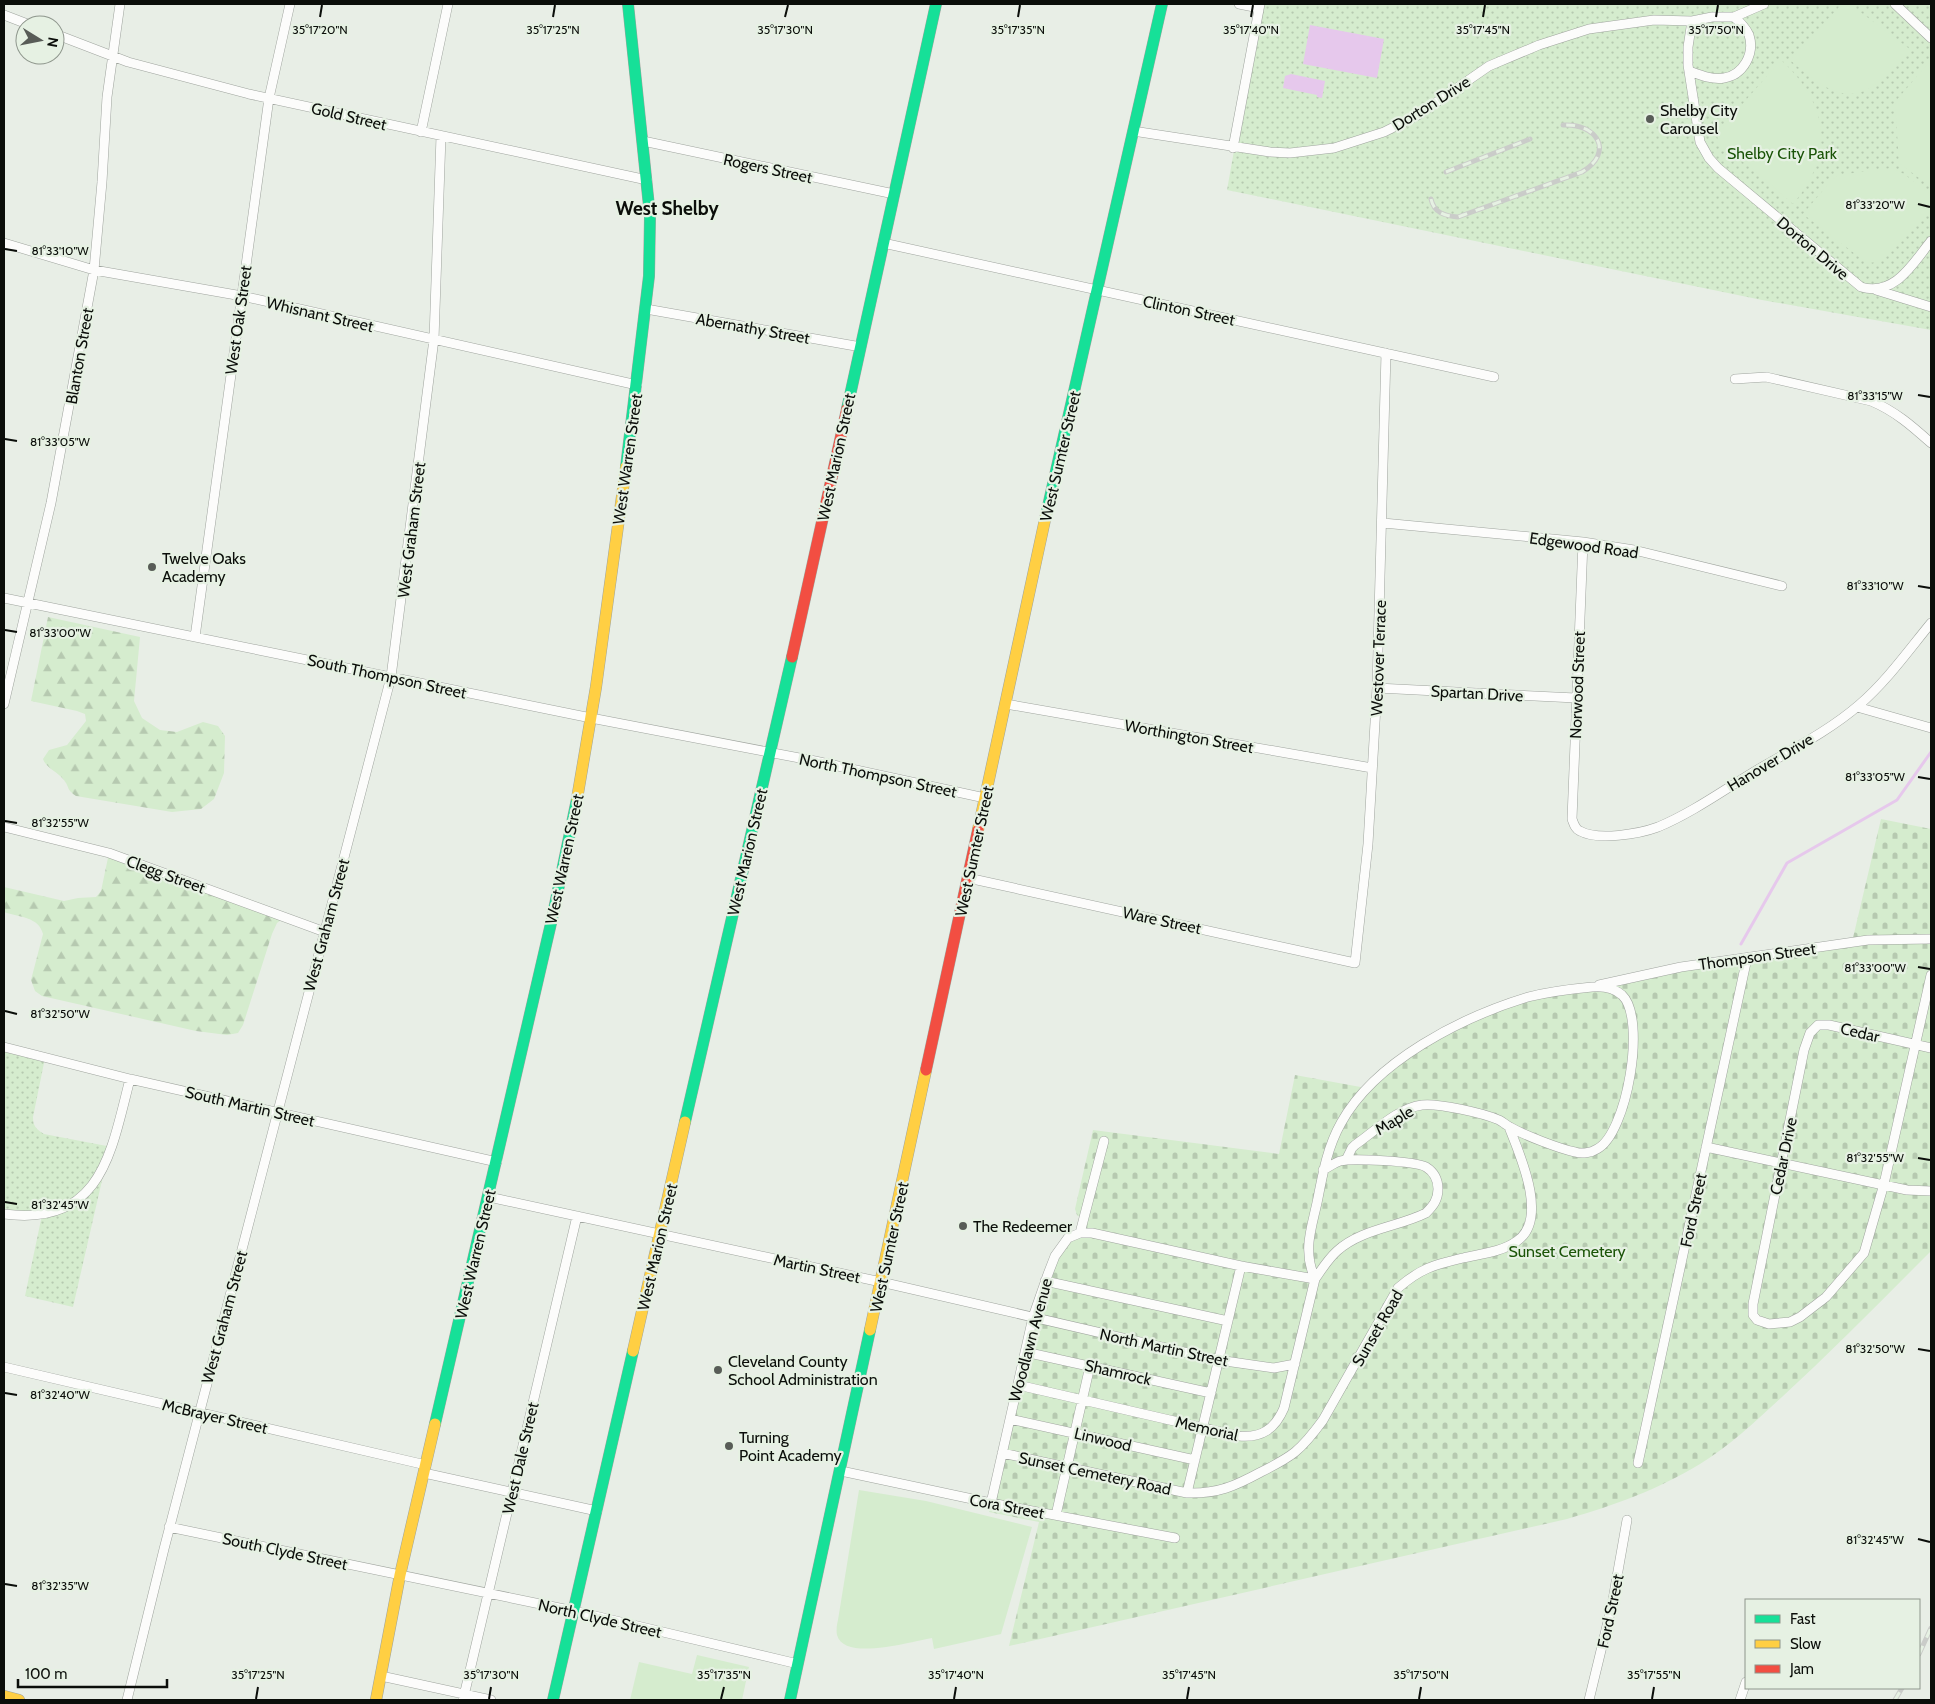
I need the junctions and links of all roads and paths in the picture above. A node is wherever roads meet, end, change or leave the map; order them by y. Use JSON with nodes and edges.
{"nodes":[{"id":1,"x":120,"y":4,"type":"edge"},
{"id":2,"x":290,"y":4,"type":"edge"},
{"id":3,"x":448,"y":4,"type":"edge"},
{"id":4,"x":628,"y":4,"type":"edge"},
{"id":5,"x":936,"y":4,"type":"edge"},
{"id":6,"x":1162,"y":4,"type":"edge"},
{"id":7,"x":1239,"y":4,"type":"edge"},
{"id":8,"x":1764,"y":4,"type":"edge"},
{"id":9,"x":1895,"y":4,"type":"edge"},
{"id":10,"x":1260,"y":6,"type":"edge"},
{"id":11,"x":1734,"y":17,"type":"junction"},
{"id":12,"x":1692,"y":21,"type":"junction"},
{"id":13,"x":65,"y":38,"type":"edge"},
{"id":14,"x":1931,"y":38,"type":"edge"},
{"id":15,"x":112,"y":56,"type":"junction"},
{"id":16,"x":1689,"y":71,"type":"junction"},
{"id":17,"x":269,"y":98,"type":"junction"},
{"id":18,"x":1133,"y":131,"type":"junction"},
{"id":19,"x":421,"y":132,"type":"junction"},
{"id":20,"x":441,"y":136,"type":"junction"},
{"id":21,"x":643,"y":141,"type":"junction"},
{"id":22,"x":1233,"y":148,"type":"junction"},
{"id":23,"x":647,"y":180,"type":"junction"},
{"id":24,"x":894,"y":194,"type":"junction"},
{"id":25,"x":1931,"y":241,"type":"edge"},
{"id":26,"x":4,"y":243,"type":"edge"},
{"id":27,"x":883,"y":243,"type":"junction"},
{"id":28,"x":94,"y":270,"type":"junction"},
{"id":29,"x":1097,"y":290,"type":"junction"},
{"id":30,"x":1876,"y":290,"type":"junction"},
{"id":31,"x":242,"y":296,"type":"junction"},
{"id":32,"x":1931,"y":307,"type":"edge"},
{"id":33,"x":646,"y":309,"type":"junction"},
{"id":34,"x":434,"y":339,"type":"junction"},
{"id":35,"x":860,"y":347,"type":"junction"},
{"id":36,"x":1386,"y":353,"type":"junction"},
{"id":37,"x":1494,"y":377,"type":"dead end"},
{"id":38,"x":1735,"y":379,"type":"dead end"},
{"id":39,"x":637,"y":385,"type":"junction"},
{"id":40,"x":1931,"y":443,"type":"edge"},
{"id":41,"x":1383,"y":523,"type":"junction"},
{"id":42,"x":1583,"y":542,"type":"junction"},
{"id":43,"x":1782,"y":586,"type":"dead end"},
{"id":44,"x":4,"y":598,"type":"edge"},
{"id":45,"x":28,"y":603,"type":"junction"},
{"id":46,"x":1931,"y":623,"type":"edge"},
{"id":47,"x":195,"y":637,"type":"junction"},
{"id":48,"x":391,"y":677,"type":"junction"},
{"id":49,"x":1377,"y":688,"type":"junction"},
{"id":50,"x":1576,"y":698,"type":"junction"},
{"id":51,"x":4,"y":704,"type":"edge"},
{"id":52,"x":1006,"y":704,"type":"junction"},
{"id":53,"x":1857,"y":707,"type":"junction"},
{"id":54,"x":591,"y":718,"type":"junction"},
{"id":55,"x":1931,"y":728,"type":"edge"},
{"id":56,"x":770,"y":753,"type":"junction"},
{"id":57,"x":1372,"y":768,"type":"junction"},
{"id":58,"x":985,"y":798,"type":"junction"},
{"id":59,"x":4,"y":827,"type":"edge"},
{"id":60,"x":1575,"y":828,"type":"joint"},
{"id":61,"x":968,"y":878,"type":"junction"},
{"id":62,"x":325,"y":932,"type":"junction"},
{"id":63,"x":1931,"y":939,"type":"edge"},
{"id":64,"x":1747,"y":958,"type":"junction"},
{"id":65,"x":1356,"y":963,"type":"joint"},
{"id":66,"x":1931,"y":975,"type":"edge"},
{"id":67,"x":1584,"y":988,"type":"junction"},
{"id":68,"x":1916,"y":1045,"type":"junction"},
{"id":69,"x":4,"y":1048,"type":"edge"},
{"id":70,"x":1931,"y":1048,"type":"edge"},
{"id":71,"x":1804,"y":1050,"type":"joint"},
{"id":72,"x":130,"y":1079,"type":"junction"},
{"id":73,"x":278,"y":1112,"type":"junction"},
{"id":74,"x":1509,"y":1127,"type":"junction"},
{"id":75,"x":1104,"y":1142,"type":"dead end"},
{"id":76,"x":1706,"y":1147,"type":"junction"},
{"id":77,"x":1346,"y":1160,"type":"junction"},
{"id":78,"x":497,"y":1162,"type":"junction"},
{"id":79,"x":1781,"y":1163,"type":"junction"},
{"id":80,"x":1323,"y":1170,"type":"junction"},
{"id":81,"x":1884,"y":1184,"type":"junction"},
{"id":82,"x":1931,"y":1191,"type":"edge"},
{"id":83,"x":489,"y":1197,"type":"junction"},
{"id":84,"x":4,"y":1214,"type":"edge"},
{"id":85,"x":577,"y":1216,"type":"junction"},
{"id":86,"x":1080,"y":1233,"type":"junction"},
{"id":87,"x":660,"y":1235,"type":"junction"},
{"id":88,"x":1241,"y":1266,"type":"junction"},
{"id":89,"x":1315,"y":1279,"type":"junction"},
{"id":90,"x":881,"y":1282,"type":"junction"},
{"id":91,"x":1045,"y":1282,"type":"junction"},
{"id":92,"x":1033,"y":1317,"type":"junction"},
{"id":93,"x":1228,"y":1321,"type":"junction"},
{"id":94,"x":1025,"y":1352,"type":"junction"},
{"id":95,"x":1218,"y":1360,"type":"junction"},
{"id":96,"x":1295,"y":1364,"type":"junction"},
{"id":97,"x":1090,"y":1366,"type":"junction"},
{"id":98,"x":4,"y":1367,"type":"edge"},
{"id":99,"x":1018,"y":1385,"type":"junction"},
{"id":100,"x":1211,"y":1393,"type":"junction"},
{"id":101,"x":1082,"y":1399,"type":"junction"},
{"id":102,"x":199,"y":1413,"type":"junction"},
{"id":103,"x":1010,"y":1419,"type":"junction"},
{"id":104,"x":1203,"y":1427,"type":"junction"},
{"id":105,"x":1074,"y":1433,"type":"junction"},
{"id":106,"x":1002,"y":1453,"type":"junction"},
{"id":107,"x":1195,"y":1460,"type":"junction"},
{"id":108,"x":1638,"y":1462,"type":"dead end"},
{"id":109,"x":1067,"y":1467,"type":"junction"},
{"id":110,"x":425,"y":1469,"type":"junction"},
{"id":111,"x":841,"y":1471,"type":"junction"},
{"id":112,"x":512,"y":1492,"type":"junction"},
{"id":113,"x":1188,"y":1492,"type":"junction"},
{"id":114,"x":991,"y":1503,"type":"junction"},
{"id":115,"x":596,"y":1511,"type":"junction"},
{"id":116,"x":1056,"y":1515,"type":"junction"},
{"id":117,"x":1627,"y":1520,"type":"dead end"},
{"id":118,"x":169,"y":1527,"type":"junction"},
{"id":119,"x":1175,"y":1538,"type":"dead end"},
{"id":120,"x":400,"y":1575,"type":"junction"},
{"id":121,"x":488,"y":1593,"type":"junction"},
{"id":122,"x":574,"y":1611,"type":"junction"},
{"id":123,"x":798,"y":1664,"type":"junction"},
{"id":124,"x":381,"y":1676,"type":"junction"},
{"id":125,"x":1745,"y":1685,"type":"edge"},
{"id":126,"x":4,"y":1696,"type":"edge"},
{"id":127,"x":464,"y":1697,"type":"edge"},
{"id":128,"x":19,"y":1700,"type":"edge"},
{"id":129,"x":127,"y":1700,"type":"edge"},
{"id":130,"x":376,"y":1700,"type":"edge"},
{"id":131,"x":491,"y":1700,"type":"edge"},
{"id":132,"x":554,"y":1700,"type":"edge"},
{"id":133,"x":790,"y":1700,"type":"edge"},
{"id":134,"x":1589,"y":1700,"type":"edge"},
{"id":135,"x":1740,"y":1700,"type":"edge"}],
"edges":[{"from":1,"to":15,"type":"street","name":"Blanton Street"},
{"from":2,"to":17,"type":"street","name":"West Oak Street"},
{"from":3,"to":19,"type":"street"},
{"from":4,"to":21,"type":"main road","name":"West Warren Street"},
{"from":5,"to":24,"type":"main road","name":"West Marion Street"},
{"from":6,"to":18,"type":"main road","name":"West Sumter Street"},
{"from":7,"to":10,"type":"street"},
{"from":8,"to":11,"type":"street","name":"Dorton Drive"},
{"from":9,"to":14,"type":"street"},
{"from":10,"to":22,"type":"street"},
{"from":11,"to":12,"type":"street","name":"Dorton Drive"},
{"from":11,"to":16,"type":"street"},
{"from":12,"to":16,"type":"street","name":"Dorton Drive"},
{"from":12,"to":22,"type":"street","name":"Dorton Drive"},
{"from":13,"to":15,"type":"street","name":"Gold Street"},
{"from":15,"to":17,"type":"street","name":"Gold Street"},
{"from":15,"to":28,"type":"street","name":"Blanton Street"},
{"from":16,"to":30,"type":"street","name":"Dorton Drive"},
{"from":17,"to":19,"type":"street","name":"Gold Street"},
{"from":17,"to":31,"type":"street","name":"West Oak Street"},
{"from":18,"to":22,"type":"street","name":"Dorton Drive"},
{"from":18,"to":29,"type":"main road","name":"West Sumter Street"},
{"from":19,"to":20,"type":"street","name":"Gold Street"},
{"from":20,"to":23,"type":"street","name":"Gold Street"},
{"from":20,"to":34,"type":"street","name":"West Graham Street"},
{"from":21,"to":23,"type":"main road","name":"West Warren Street"},
{"from":21,"to":24,"type":"street","name":"Rogers Street"},
{"from":23,"to":33,"type":"main road","name":"West Warren Street"},
{"from":24,"to":27,"type":"main road","name":"West Marion Street"},
{"from":25,"to":30,"type":"street"},
{"from":26,"to":28,"type":"street","name":"Whisnant Street"},
{"from":27,"to":29,"type":"street","name":"Clinton Street"},
{"from":27,"to":35,"type":"main road","name":"West Marion Street"},
{"from":28,"to":31,"type":"street","name":"Whisnant Street"},
{"from":28,"to":45,"type":"street","name":"Blanton Street"},
{"from":29,"to":36,"type":"street","name":"Clinton Street"},
{"from":29,"to":52,"type":"main road","name":"West Sumter Street"},
{"from":30,"to":32,"type":"street","name":"Dorton Drive"},
{"from":31,"to":34,"type":"street","name":"Whisnant Street"},
{"from":31,"to":47,"type":"street","name":"West Oak Street"},
{"from":33,"to":35,"type":"street","name":"Abernathy Street"},
{"from":33,"to":39,"type":"main road","name":"West Warren Street"},
{"from":34,"to":39,"type":"street","name":"Whisnant Street"},
{"from":34,"to":48,"type":"street","name":"West Graham Street"},
{"from":35,"to":56,"type":"main road","name":"West Marion Street"},
{"from":36,"to":37,"type":"street","name":"Clinton Street"},
{"from":36,"to":41,"type":"street","name":"Westover Terrace"},
{"from":38,"to":40,"type":"street"},
{"from":39,"to":54,"type":"main road","name":"West Warren Street"},
{"from":41,"to":42,"type":"street","name":"Edgewood Road"},
{"from":41,"to":49,"type":"street","name":"Westover Terrace"},
{"from":42,"to":43,"type":"street","name":"Edgewood Road"},
{"from":42,"to":50,"type":"street","name":"Norwood Street"},
{"from":44,"to":45,"type":"street","name":"South Thompson Street"},
{"from":45,"to":47,"type":"street","name":"South Thompson Street"},
{"from":45,"to":51,"type":"street","name":"Blanton Street"},
{"from":46,"to":53,"type":"street","name":"Hanover Drive"},
{"from":47,"to":48,"type":"street","name":"South Thompson Street"},
{"from":48,"to":54,"type":"street","name":"South Thompson Street"},
{"from":48,"to":62,"type":"street","name":"West Graham Street"},
{"from":49,"to":50,"type":"street","name":"Spartan Drive"},
{"from":49,"to":57,"type":"street","name":"Westover Terrace"},
{"from":50,"to":60,"type":"street","name":"Norwood Street"},
{"from":52,"to":57,"type":"street","name":"Worthington Street"},
{"from":52,"to":58,"type":"main road","name":"West Sumter Street"},
{"from":53,"to":55,"type":"street"},
{"from":53,"to":60,"type":"street","name":"Hanover Drive"},
{"from":54,"to":56,"type":"street","name":"South Thompson Street"},
{"from":54,"to":78,"type":"main road","name":"West Warren Street"},
{"from":56,"to":58,"type":"street","name":"North Thompson Street"},
{"from":56,"to":87,"type":"main road","name":"West Marion Street"},
{"from":57,"to":65,"type":"street","name":"Westover Terrace"},
{"from":58,"to":61,"type":"main road","name":"West Sumter Street"},
{"from":59,"to":62,"type":"street","name":"Clegg Street"},
{"from":61,"to":65,"type":"street","name":"Ware Street"},
{"from":61,"to":90,"type":"main road","name":"West Sumter Street"},
{"from":62,"to":73,"type":"street","name":"West Graham Street"},
{"from":63,"to":64,"type":"street","name":"Thompson Street"},
{"from":64,"to":67,"type":"street","name":"Thompson Street"},
{"from":64,"to":76,"type":"street","name":"Ford Street"},
{"from":66,"to":68,"type":"street"},
{"from":67,"to":74,"type":"street","name":"Thompson Street"},
{"from":67,"to":80,"type":"street","name":"Thompson Street"},
{"from":68,"to":70,"type":"street","name":"Cedar"},
{"from":68,"to":71,"type":"street","name":"Cedar"},
{"from":68,"to":81,"type":"street"},
{"from":69,"to":72,"type":"street","name":"South Martin Street"},
{"from":71,"to":79,"type":"street","name":"Cedar Drive"},
{"from":72,"to":73,"type":"street","name":"South Martin Street"},
{"from":72,"to":84,"type":"street"},
{"from":73,"to":78,"type":"street","name":"South Martin Street"},
{"from":73,"to":102,"type":"street","name":"West Graham Street"},
{"from":74,"to":77,"type":"street","name":"Maple"},
{"from":74,"to":113,"type":"street","name":"Sunset Road"},
{"from":75,"to":86,"type":"street"},
{"from":76,"to":79,"type":"street"},
{"from":76,"to":108,"type":"street","name":"Ford Street"},
{"from":77,"to":80,"type":"street"},
{"from":77,"to":89,"type":"street"},
{"from":78,"to":83,"type":"main road","name":"West Warren Street"},
{"from":79,"to":81,"type":"street"},
{"from":79,"to":81,"type":"street","name":"Cedar Drive"},
{"from":80,"to":89,"type":"street","name":"Thompson Street"},
{"from":81,"to":82,"type":"street"},
{"from":83,"to":85,"type":"street"},
{"from":83,"to":110,"type":"main road","name":"West Warren Street"},
{"from":85,"to":87,"type":"street"},
{"from":85,"to":112,"type":"street","name":"West Dale Street"},
{"from":86,"to":88,"type":"street"},
{"from":86,"to":91,"type":"street","name":"Woodlawn Avenue"},
{"from":87,"to":90,"type":"street","name":"Martin Street"},
{"from":87,"to":115,"type":"main road","name":"West Marion Street"},
{"from":88,"to":89,"type":"street"},
{"from":88,"to":93,"type":"street"},
{"from":89,"to":96,"type":"street","name":"Memorial"},
{"from":90,"to":92,"type":"street","name":"Martin Street"},
{"from":90,"to":111,"type":"main road","name":"West Sumter Street"},
{"from":91,"to":92,"type":"street","name":"Woodlawn Avenue"},
{"from":91,"to":93,"type":"street"},
{"from":92,"to":94,"type":"street","name":"Woodlawn Avenue"},
{"from":92,"to":95,"type":"street","name":"North Martin Street"},
{"from":93,"to":95,"type":"street"},
{"from":94,"to":97,"type":"street","name":"Shamrock"},
{"from":94,"to":99,"type":"street","name":"Woodlawn Avenue"},
{"from":95,"to":96,"type":"street","name":"North Martin Street"},
{"from":95,"to":100,"type":"street"},
{"from":96,"to":104,"type":"street","name":"Memorial"},
{"from":97,"to":100,"type":"street","name":"Shamrock"},
{"from":97,"to":101,"type":"street"},
{"from":98,"to":102,"type":"street","name":"McBrayer Street"},
{"from":99,"to":101,"type":"street","name":"Memorial"},
{"from":99,"to":103,"type":"street","name":"Woodlawn Avenue"},
{"from":100,"to":104,"type":"street"},
{"from":101,"to":104,"type":"street","name":"Memorial"},
{"from":101,"to":105,"type":"street"},
{"from":102,"to":110,"type":"street","name":"McBrayer Street"},
{"from":102,"to":118,"type":"street","name":"West Graham Street"},
{"from":103,"to":105,"type":"street","name":"Linwood"},
{"from":103,"to":106,"type":"street","name":"Woodlawn Avenue"},
{"from":104,"to":107,"type":"street"},
{"from":105,"to":107,"type":"street","name":"Linwood"},
{"from":105,"to":109,"type":"street"},
{"from":106,"to":109,"type":"street","name":"Sunset Cemetery Road"},
{"from":106,"to":114,"type":"street","name":"Woodlawn Avenue"},
{"from":107,"to":113,"type":"street"},
{"from":109,"to":113,"type":"street","name":"Sunset Cemetery Road"},
{"from":109,"to":116,"type":"street"},
{"from":110,"to":112,"type":"street","name":"McBrayer Street"},
{"from":110,"to":120,"type":"main road","name":"West Warren Street"},
{"from":111,"to":114,"type":"street","name":"Cora Street"},
{"from":111,"to":123,"type":"main road","name":"West Sumter Street"},
{"from":112,"to":115,"type":"street","name":"McBrayer Street"},
{"from":112,"to":121,"type":"street","name":"West Dale Street"},
{"from":114,"to":116,"type":"street","name":"Cora Street"},
{"from":115,"to":122,"type":"main road","name":"West Marion Street"},
{"from":116,"to":119,"type":"street","name":"Cora Street"},
{"from":117,"to":134,"type":"street","name":"Ford Street"},
{"from":118,"to":120,"type":"street","name":"South Clyde Street"},
{"from":118,"to":129,"type":"street","name":"West Graham Street"},
{"from":120,"to":121,"type":"street","name":"North Clyde Street"},
{"from":120,"to":124,"type":"main road","name":"West Warren Street"},
{"from":121,"to":122,"type":"street","name":"North Clyde Street"},
{"from":121,"to":127,"type":"street","name":"West Dale Street"},
{"from":122,"to":123,"type":"street","name":"North Clyde Street"},
{"from":122,"to":132,"type":"main road","name":"West Marion Street"},
{"from":123,"to":133,"type":"main road","name":"West Sumter Street"},
{"from":124,"to":127,"type":"street"},
{"from":124,"to":130,"type":"main road","name":"West Warren Street"},
{"from":125,"to":135,"type":"street"},
{"from":126,"to":128,"type":"main road"},
{"from":127,"to":131,"type":"street"}]}
